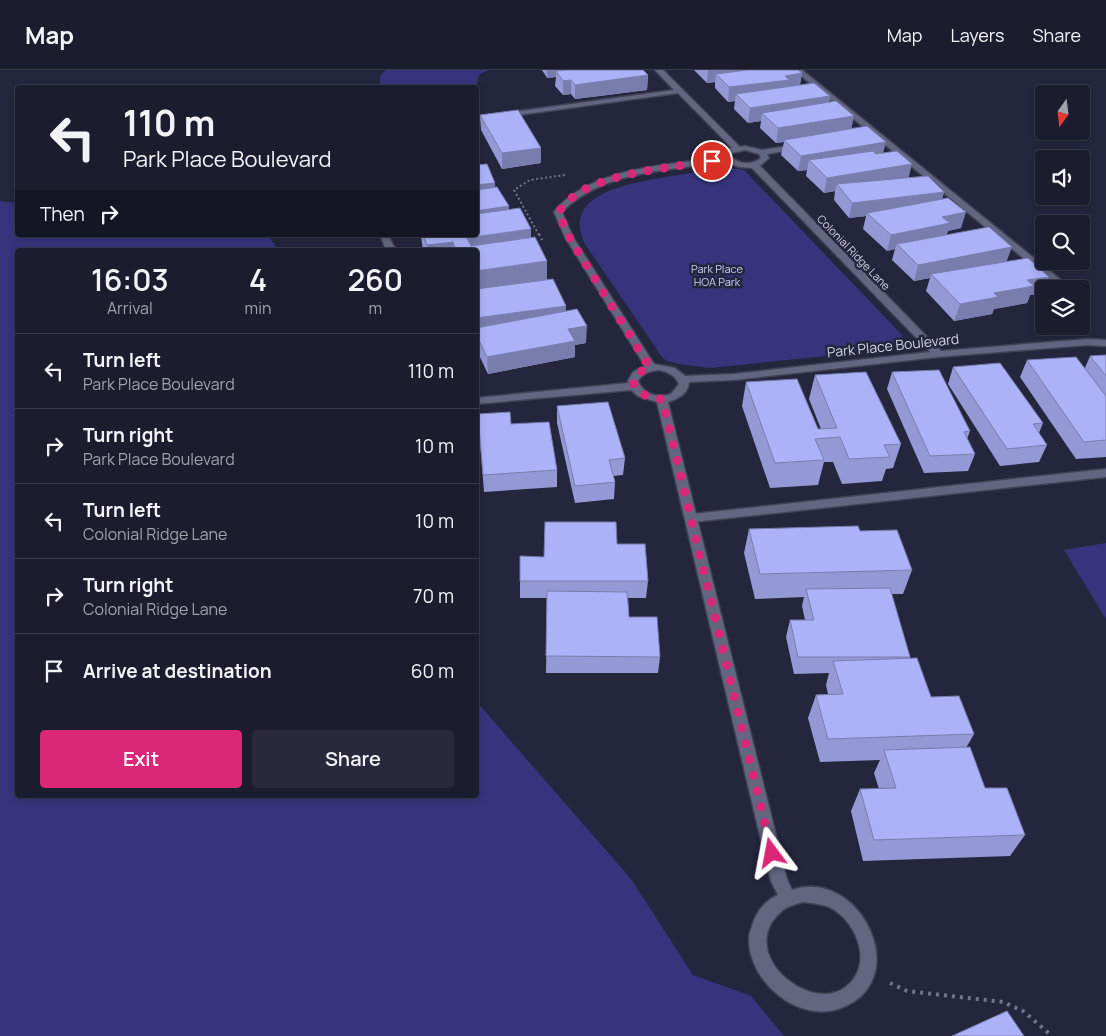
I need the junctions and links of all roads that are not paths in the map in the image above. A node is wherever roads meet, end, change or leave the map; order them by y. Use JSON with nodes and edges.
{"nodes":[{"id":1,"x":659,"y":70,"type":"edge"},
{"id":2,"x":798,"y":70,"type":"edge"},
{"id":3,"x":680,"y":91,"type":"junction"},
{"id":4,"x":479,"y":119,"type":"edge"},
{"id":5,"x":876,"y":133,"type":"junction"},
{"id":6,"x":867,"y":135,"type":"edge"},
{"id":7,"x":812,"y":144,"type":"edge"},
{"id":8,"x":737,"y":148,"type":"junction"},
{"id":9,"x":762,"y":152,"type":"junction"},
{"id":10,"x":727,"y":158,"type":"junction"},
{"id":11,"x":754,"y":165,"type":"junction"},
{"id":12,"x":1056,"y":280,"type":"edge"},
{"id":13,"x":1106,"y":343,"type":"edge"},
{"id":14,"x":938,"y":354,"type":"junction"},
{"id":15,"x":650,"y":368,"type":"junction"},
{"id":16,"x":683,"y":380,"type":"junction"},
{"id":17,"x":634,"y":386,"type":"junction"},
{"id":18,"x":662,"y":399,"type":"junction"},
{"id":19,"x":479,"y":401,"type":"edge"},
{"id":20,"x":1106,"y":473,"type":"edge"},
{"id":21,"x":693,"y":518,"type":"junction"},
{"id":22,"x":787,"y":896,"type":"junction"}],
"edges":[{"from":1,"to":3,"type":"street"},
{"from":2,"to":5,"type":"street"},
{"from":3,"to":4,"type":"street"},
{"from":3,"to":8,"type":"street"},
{"from":5,"to":6,"type":"street"},
{"from":5,"to":12,"type":"street"},
{"from":7,"to":9,"type":"street"},
{"from":8,"to":9,"type":"street"},
{"from":8,"to":10,"type":"street"},
{"from":9,"to":11,"type":"street"},
{"from":10,"to":11,"type":"street"},
{"from":10,"to":15,"type":"street"},
{"from":11,"to":14,"type":"street","name":"Colonial Ridge Lane"},
{"from":13,"to":14,"type":"street","name":"Park Place Boulevard"},
{"from":14,"to":16,"type":"street","name":"Park Place Boulevard"},
{"from":15,"to":16,"type":"street"},
{"from":15,"to":17,"type":"street"},
{"from":16,"to":18,"type":"street"},
{"from":17,"to":18,"type":"street"},
{"from":17,"to":19,"type":"street"},
{"from":18,"to":21,"type":"street"},
{"from":20,"to":21,"type":"street"},
{"from":21,"to":22,"type":"street"},
{"from":22,"to":22,"type":"street"}]}
